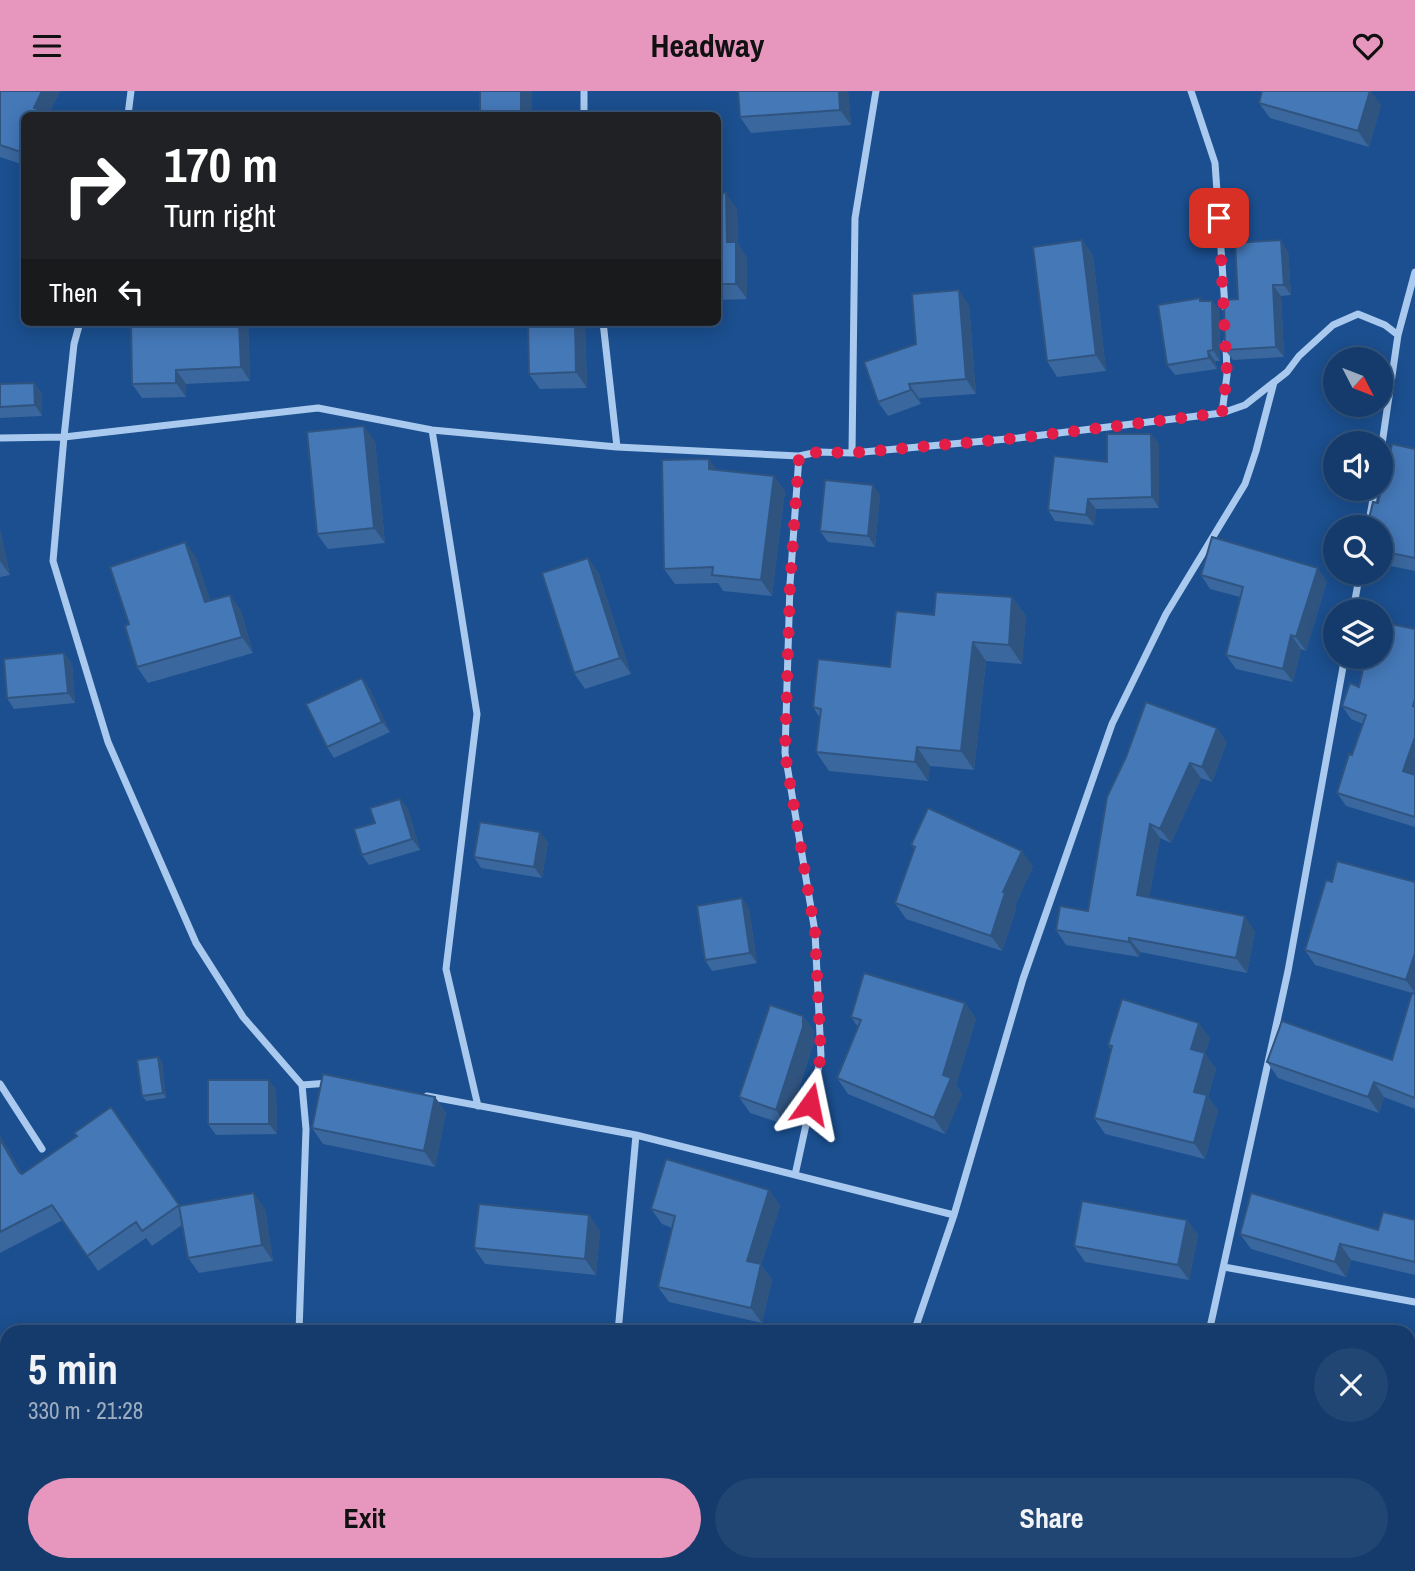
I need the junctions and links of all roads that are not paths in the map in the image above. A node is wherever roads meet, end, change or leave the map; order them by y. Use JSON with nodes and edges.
{"nodes":[{"id":1,"x":131,"y":91,"type":"edge"},
{"id":2,"x":584,"y":91,"type":"edge"},
{"id":3,"x":876,"y":91,"type":"edge"},
{"id":4,"x":1191,"y":91,"type":"edge"},
{"id":5,"x":128,"y":112,"type":"edge"},
{"id":6,"x":584,"y":112,"type":"edge"},
{"id":7,"x":1415,"y":272,"type":"edge"},
{"id":8,"x":1225,"y":312,"type":"edge"},
{"id":9,"x":79,"y":326,"type":"edge"},
{"id":10,"x":603,"y":326,"type":"edge"},
{"id":11,"x":1398,"y":335,"type":"junction"},
{"id":12,"x":1226,"y":337,"type":"edge"},
{"id":13,"x":1274,"y":382,"type":"junction"},
{"id":14,"x":1222,"y":413,"type":"junction"},
{"id":15,"x":432,"y":430,"type":"junction"},
{"id":16,"x":1384,"y":431,"type":"edge"},
{"id":17,"x":64,"y":437,"type":"junction"},
{"id":18,"x":0,"y":438,"type":"edge"},
{"id":19,"x":617,"y":447,"type":"junction"},
{"id":20,"x":852,"y":453,"type":"junction"},
{"id":21,"x":799,"y":456,"type":"junction"},
{"id":22,"x":1343,"y":669,"type":"edge"},
{"id":23,"x":341,"y":1083,"type":"edge"},
{"id":24,"x":0,"y":1084,"type":"edge"},
{"id":25,"x":302,"y":1084,"type":"junction"},
{"id":26,"x":416,"y":1094,"type":"edge"},
{"id":27,"x":478,"y":1106,"type":"junction"},
{"id":28,"x":636,"y":1135,"type":"junction"},
{"id":29,"x":42,"y":1149,"type":"dead end"},
{"id":30,"x":795,"y":1175,"type":"junction"},
{"id":31,"x":954,"y":1216,"type":"junction"},
{"id":32,"x":1224,"y":1267,"type":"junction"},
{"id":33,"x":1415,"y":1302,"type":"edge"},
{"id":34,"x":299,"y":1325,"type":"edge"},
{"id":35,"x":619,"y":1325,"type":"edge"},
{"id":36,"x":916,"y":1325,"type":"edge"},
{"id":37,"x":1211,"y":1325,"type":"edge"}],
"edges":[{"from":1,"to":5,"type":"street"},
{"from":2,"to":6,"type":"street"},
{"from":3,"to":20,"type":"street"},
{"from":4,"to":8,"type":"street"},
{"from":7,"to":11,"type":"street"},
{"from":9,"to":17,"type":"street"},
{"from":10,"to":19,"type":"street"},
{"from":11,"to":13,"type":"street"},
{"from":11,"to":16,"type":"street"},
{"from":12,"to":14,"type":"street"},
{"from":13,"to":14,"type":"street"},
{"from":13,"to":31,"type":"street"},
{"from":14,"to":20,"type":"street"},
{"from":15,"to":17,"type":"street"},
{"from":15,"to":19,"type":"street"},
{"from":15,"to":27,"type":"street"},
{"from":17,"to":18,"type":"street"},
{"from":17,"to":25,"type":"street"},
{"from":19,"to":21,"type":"street"},
{"from":20,"to":21,"type":"street"},
{"from":21,"to":30,"type":"street"},
{"from":22,"to":32,"type":"street"},
{"from":23,"to":25,"type":"street"},
{"from":24,"to":29,"type":"street"},
{"from":25,"to":34,"type":"street"},
{"from":26,"to":27,"type":"street"},
{"from":27,"to":28,"type":"street"},
{"from":28,"to":30,"type":"street"},
{"from":28,"to":35,"type":"street"},
{"from":30,"to":31,"type":"street"},
{"from":31,"to":36,"type":"street"},
{"from":32,"to":33,"type":"street"},
{"from":32,"to":37,"type":"street"}]}
